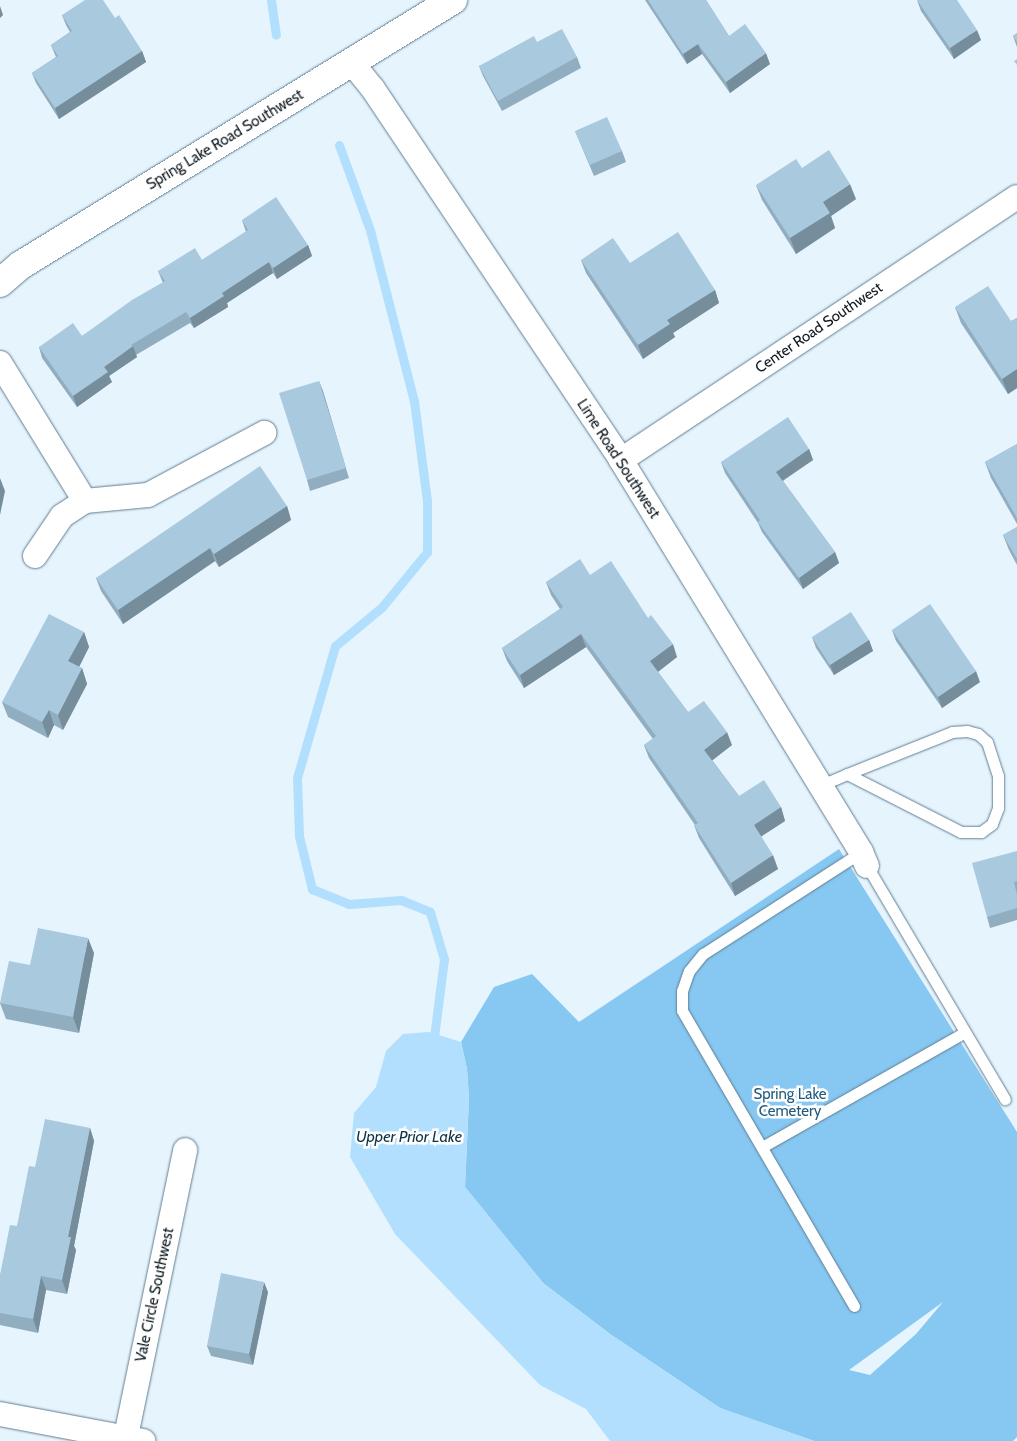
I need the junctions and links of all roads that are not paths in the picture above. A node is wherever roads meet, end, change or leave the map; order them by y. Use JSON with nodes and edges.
{"nodes":[{"id":1,"x":453,"y":0,"type":"edge"},
{"id":2,"x":352,"y":63,"type":"junction"},
{"id":3,"x":1017,"y":197,"type":"edge"},
{"id":4,"x":0,"y":283,"type":"edge"},
{"id":5,"x":0,"y":363,"type":"edge"},
{"id":6,"x":264,"y":433,"type":"dead end"},
{"id":7,"x":621,"y":460,"type":"junction"},
{"id":8,"x":85,"y":500,"type":"junction"},
{"id":9,"x":35,"y":556,"type":"dead end"},
{"id":10,"x":847,"y":774,"type":"junction"},
{"id":11,"x":819,"y":786,"type":"junction"},
{"id":12,"x":864,"y":859,"type":"junction"},
{"id":13,"x":965,"y":1032,"type":"junction"},
{"id":14,"x":1005,"y":1099,"type":"dead end"},
{"id":15,"x":762,"y":1147,"type":"junction"},
{"id":16,"x":185,"y":1150,"type":"dead end"},
{"id":17,"x":854,"y":1306,"type":"dead end"},
{"id":18,"x":0,"y":1414,"type":"edge"},
{"id":19,"x":131,"y":1440,"type":"edge"}],
"edges":[{"from":1,"to":2,"type":"street","name":"Spring Lake Road Southwest"},
{"from":2,"to":4,"type":"street","name":"Spring Lake Road Southwest"},
{"from":2,"to":7,"type":"street","name":"Lime Road Southwest"},
{"from":3,"to":7,"type":"street","name":"Center Road Southwest"},
{"from":5,"to":8,"type":"street"},
{"from":6,"to":8,"type":"street"},
{"from":7,"to":11,"type":"street","name":"Lime Road Southwest"},
{"from":8,"to":9,"type":"street"},
{"from":10,"to":10,"type":"lane"},
{"from":10,"to":11,"type":"lane"},
{"from":11,"to":12,"type":"street","name":"Lime Road Southwest"},
{"from":12,"to":13,"type":"lane"},
{"from":12,"to":15,"type":"lane"},
{"from":13,"to":14,"type":"lane"},
{"from":13,"to":15,"type":"lane"},
{"from":15,"to":17,"type":"lane"},
{"from":16,"to":19,"type":"street","name":"Vale Circle Southwest"},
{"from":18,"to":19,"type":"street"}]}
